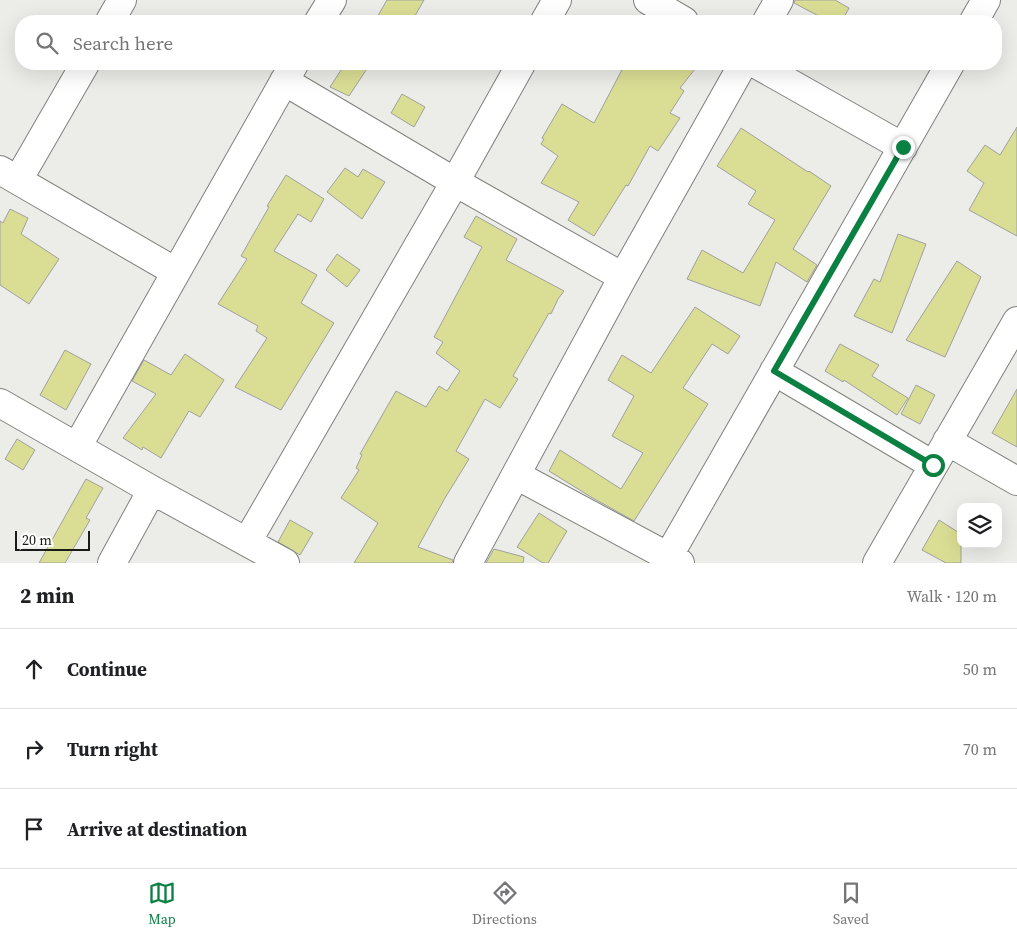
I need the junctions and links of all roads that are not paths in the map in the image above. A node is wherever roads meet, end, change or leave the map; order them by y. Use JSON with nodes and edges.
{"nodes":[{"id":1,"x":122,"y":0,"type":"edge"},
{"id":2,"x":332,"y":0,"type":"edge"},
{"id":3,"x":557,"y":0,"type":"edge"},
{"id":4,"x":648,"y":0,"type":"edge"},
{"id":5,"x":779,"y":0,"type":"edge"},
{"id":6,"x":986,"y":0,"type":"edge"},
{"id":7,"x":113,"y":15,"type":"edge"},
{"id":8,"x":323,"y":15,"type":"edge"},
{"id":9,"x":548,"y":15,"type":"edge"},
{"id":10,"x":674,"y":15,"type":"edge"},
{"id":11,"x":770,"y":15,"type":"edge"},
{"id":12,"x":977,"y":15,"type":"edge"},
{"id":13,"x":81,"y":70,"type":"edge"},
{"id":14,"x":518,"y":70,"type":"edge"},
{"id":15,"x":740,"y":70,"type":"edge"},
{"id":16,"x":767,"y":70,"type":"edge"},
{"id":17,"x":947,"y":70,"type":"edge"},
{"id":18,"x":289,"y":72,"type":"edge"},
{"id":19,"x":903,"y":147,"type":"junction"},
{"id":20,"x":9,"y":175,"type":"edge"},
{"id":21,"x":456,"y":182,"type":"junction"},
{"id":22,"x":176,"y":272,"type":"junction"},
{"id":23,"x":623,"y":277,"type":"junction"},
{"id":24,"x":1017,"y":321,"type":"edge"},
{"id":25,"x":774,"y":371,"type":"junction"},
{"id":26,"x":0,"y":403,"type":"edge"},
{"id":27,"x":947,"y":441,"type":"junction"},
{"id":28,"x":77,"y":447,"type":"junction"},
{"id":29,"x":933,"y":465,"type":"junction"},
{"id":30,"x":516,"y":475,"type":"junction"},
{"id":31,"x":1017,"y":482,"type":"edge"},
{"id":32,"x":152,"y":490,"type":"junction"},
{"id":33,"x":247,"y":542,"type":"junction"},
{"id":34,"x":674,"y":560,"type":"edge"},
{"id":35,"x":112,"y":563,"type":"edge"},
{"id":36,"x":285,"y":563,"type":"edge"},
{"id":37,"x":468,"y":563,"type":"edge"},
{"id":38,"x":877,"y":563,"type":"edge"}],
"edges":[{"from":1,"to":7,"type":"street"},
{"from":2,"to":8,"type":"street"},
{"from":3,"to":9,"type":"street"},
{"from":4,"to":10,"type":"street"},
{"from":5,"to":11,"type":"street"},
{"from":6,"to":12,"type":"street"},
{"from":13,"to":20,"type":"street"},
{"from":14,"to":21,"type":"street"},
{"from":15,"to":23,"type":"street"},
{"from":16,"to":19,"type":"street"},
{"from":17,"to":19,"type":"street"},
{"from":18,"to":21,"type":"street"},
{"from":18,"to":22,"type":"street"},
{"from":19,"to":25,"type":"street"},
{"from":20,"to":22,"type":"street"},
{"from":21,"to":23,"type":"street"},
{"from":21,"to":33,"type":"street"},
{"from":22,"to":28,"type":"street"},
{"from":23,"to":30,"type":"street"},
{"from":24,"to":27,"type":"street"},
{"from":25,"to":29,"type":"street"},
{"from":25,"to":34,"type":"street"},
{"from":26,"to":28,"type":"street"},
{"from":27,"to":29,"type":"street"},
{"from":27,"to":31,"type":"street"},
{"from":28,"to":32,"type":"street"},
{"from":29,"to":38,"type":"street"},
{"from":30,"to":34,"type":"street"},
{"from":30,"to":37,"type":"street"},
{"from":32,"to":33,"type":"street"},
{"from":32,"to":35,"type":"street"},
{"from":33,"to":36,"type":"street"}]}
